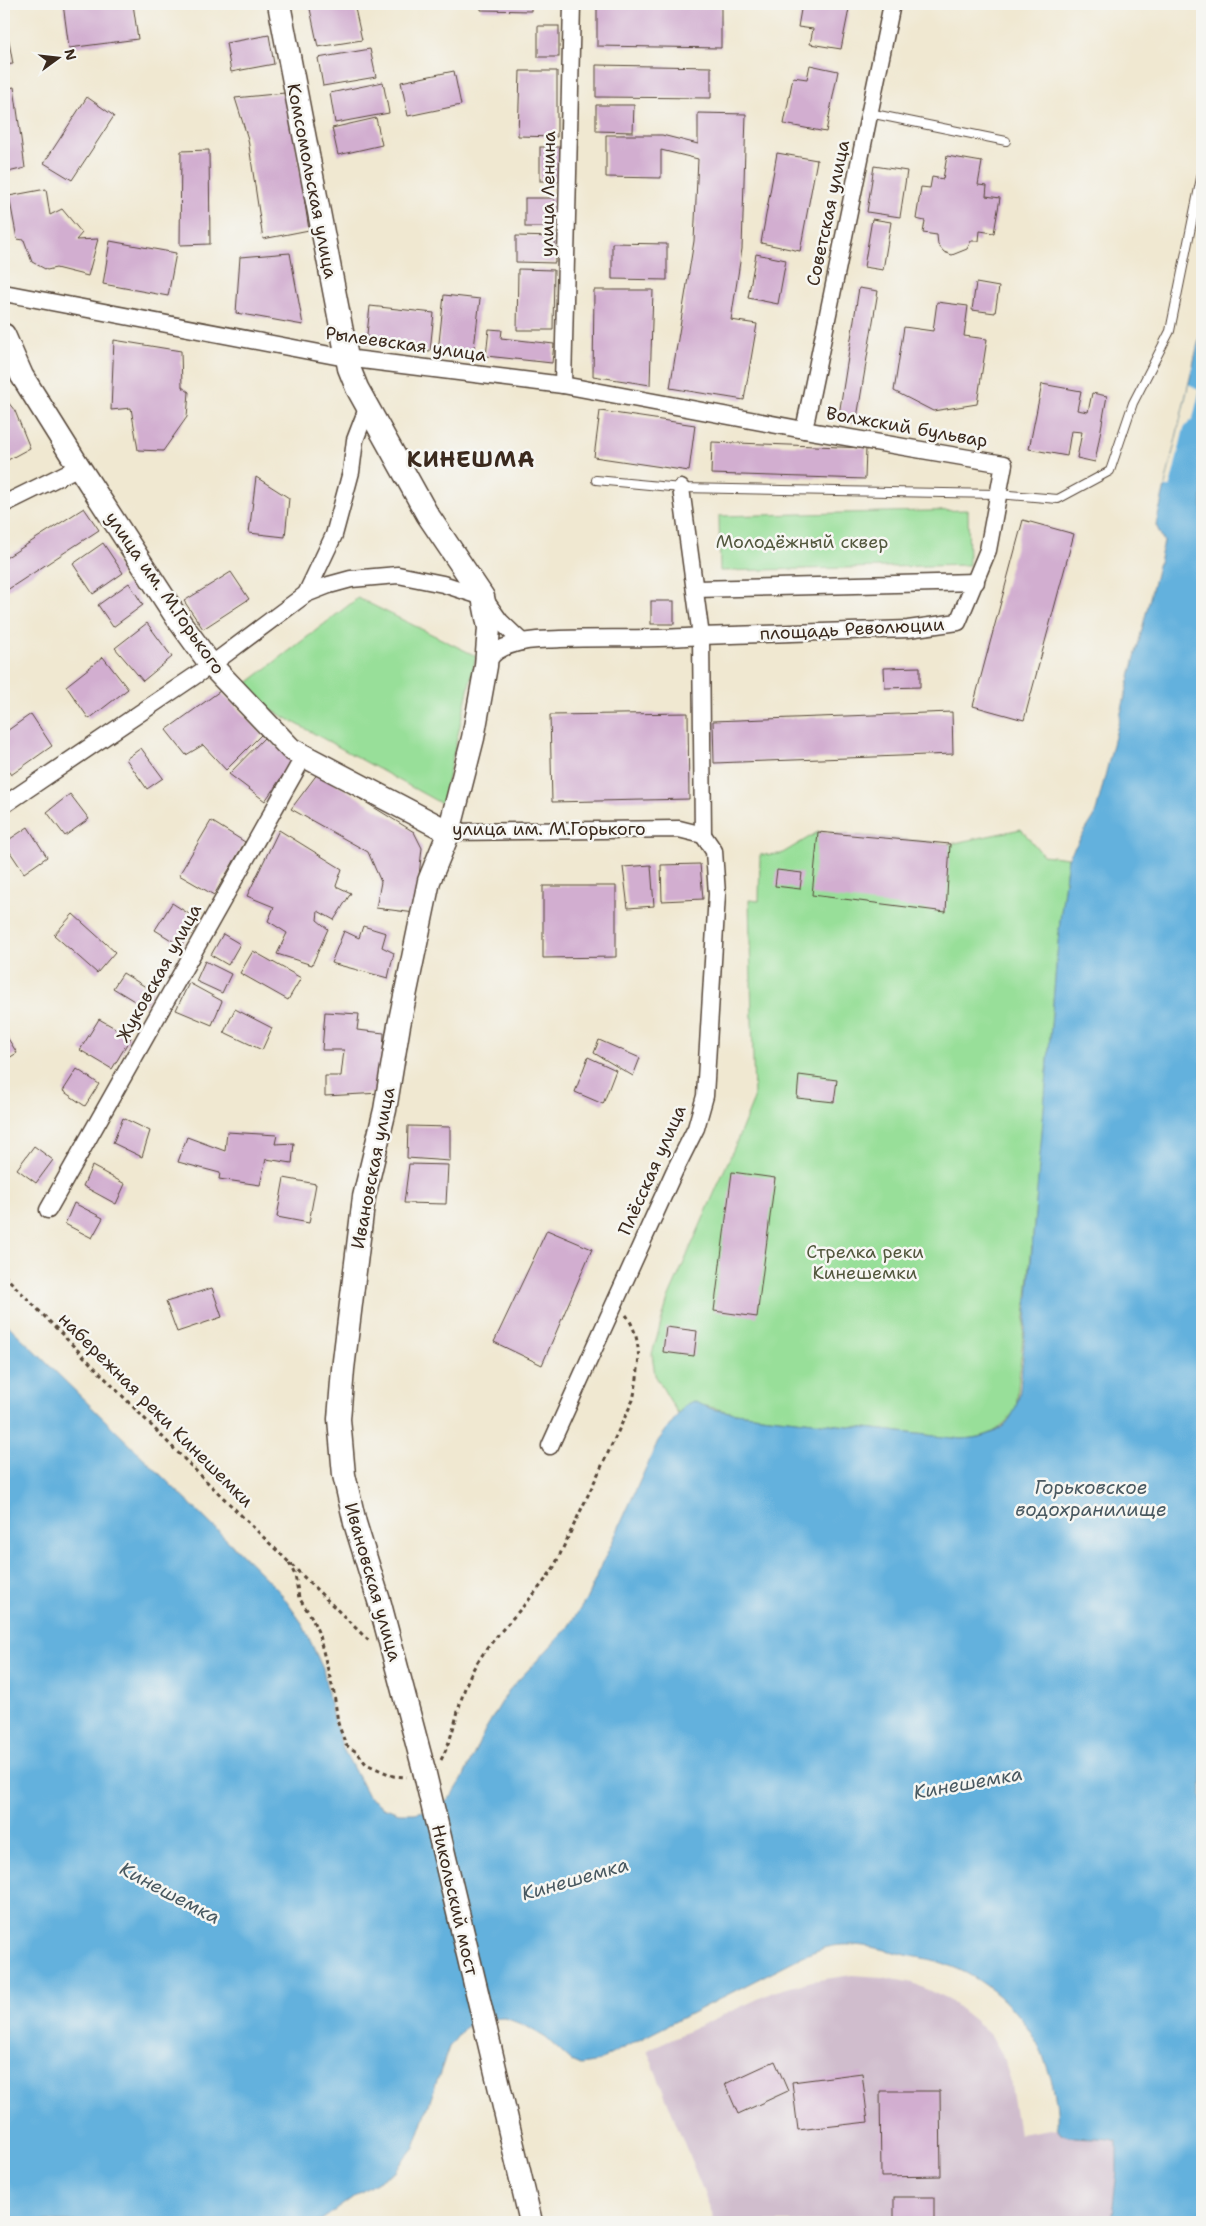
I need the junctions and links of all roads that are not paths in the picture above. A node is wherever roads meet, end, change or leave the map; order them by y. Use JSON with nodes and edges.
{"nodes":[{"id":1,"x":278,"y":4,"type":"edge"},
{"id":2,"x":572,"y":4,"type":"edge"},
{"id":3,"x":892,"y":4,"type":"edge"},
{"id":4,"x":869,"y":113,"type":"junction"},
{"id":5,"x":1006,"y":141,"type":"dead end"},
{"id":6,"x":1202,"y":173,"type":"edge"},
{"id":7,"x":4,"y":292,"type":"edge"},
{"id":8,"x":4,"y":335,"type":"edge"},
{"id":9,"x":346,"y":358,"type":"junction"},
{"id":10,"x":564,"y":385,"type":"junction"},
{"id":11,"x":368,"y":406,"type":"junction"},
{"id":12,"x":804,"y":430,"type":"junction"},
{"id":13,"x":1004,"y":464,"type":"joint"},
{"id":14,"x":79,"y":467,"type":"junction"},
{"id":15,"x":596,"y":480,"type":"dead end"},
{"id":16,"x":680,"y":488,"type":"junction"},
{"id":17,"x":997,"y":494,"type":"junction"},
{"id":18,"x":4,"y":504,"type":"edge"},
{"id":19,"x":976,"y":582,"type":"junction"},
{"id":20,"x":695,"y":588,"type":"junction"},
{"id":21,"x":306,"y":594,"type":"junction"},
{"id":22,"x":483,"y":597,"type":"junction"},
{"id":23,"x":702,"y":636,"type":"junction"},
{"id":24,"x":522,"y":642,"type":"junction"},
{"id":25,"x":211,"y":665,"type":"junction"},
{"id":26,"x":486,"y":666,"type":"junction"},
{"id":27,"x":304,"y":756,"type":"junction"},
{"id":28,"x":4,"y":805,"type":"edge"},
{"id":29,"x":449,"y":832,"type":"junction"},
{"id":30,"x":703,"y":835,"type":"junction"},
{"id":31,"x":48,"y":1210,"type":"dead end"},
{"id":32,"x":550,"y":1446,"type":"dead end"},
{"id":33,"x":425,"y":1771,"type":"joint"},
{"id":34,"x":531,"y":2222,"type":"edge"}],
"edges":[{"from":1,"to":9,"type":"main road","name":"Комсомольская улица"},
{"from":2,"to":10,"type":"street","name":"улица Ленина"},
{"from":3,"to":4,"type":"street","name":"Советская улица"},
{"from":4,"to":5,"type":"lane"},
{"from":4,"to":12,"type":"street","name":"Советская улица"},
{"from":6,"to":17,"type":"lane"},
{"from":7,"to":9,"type":"street","name":"Рылеевская улица"},
{"from":8,"to":14,"type":"main road","name":"улица им. М.Горького"},
{"from":9,"to":10,"type":"street","name":"Рылеевская улица"},
{"from":9,"to":11,"type":"main road"},
{"from":10,"to":12,"type":"street","name":"Рылеевская улица"},
{"from":11,"to":21,"type":"street"},
{"from":11,"to":22,"type":"main road"},
{"from":12,"to":13,"type":"street","name":"Волжский бульвар"},
{"from":13,"to":17,"type":"street","name":"площадь Революции"},
{"from":14,"to":18,"type":"street"},
{"from":14,"to":25,"type":"main road","name":"улица им. М.Горького"},
{"from":15,"to":16,"type":"lane"},
{"from":16,"to":17,"type":"lane"},
{"from":16,"to":20,"type":"street"},
{"from":17,"to":19,"type":"street","name":"площадь Революции"},
{"from":19,"to":20,"type":"street"},
{"from":19,"to":23,"type":"street","name":"площадь Революции"},
{"from":20,"to":23,"type":"street"},
{"from":21,"to":22,"type":"street"},
{"from":21,"to":25,"type":"street"},
{"from":22,"to":24,"type":"street"},
{"from":22,"to":26,"type":"main road","name":"Ивановская улица"},
{"from":23,"to":24,"type":"street","name":"площадь Революции"},
{"from":23,"to":30,"type":"street"},
{"from":24,"to":26,"type":"street","name":"площадь Революции"},
{"from":25,"to":27,"type":"main road","name":"улица им. М.Горького"},
{"from":25,"to":28,"type":"street"},
{"from":26,"to":29,"type":"main road","name":"Ивановская улица"},
{"from":27,"to":29,"type":"main road","name":"улица им. М.Горького"},
{"from":27,"to":31,"type":"street","name":"Жуковская улица"},
{"from":29,"to":30,"type":"street","name":"улица им. М.Горького"},
{"from":29,"to":33,"type":"main road","name":"Ивановская улица"},
{"from":30,"to":32,"type":"street","name":"Плёсская улица"},
{"from":33,"to":34,"type":"main road","name":"Никольский мост","bridge":true}]}
